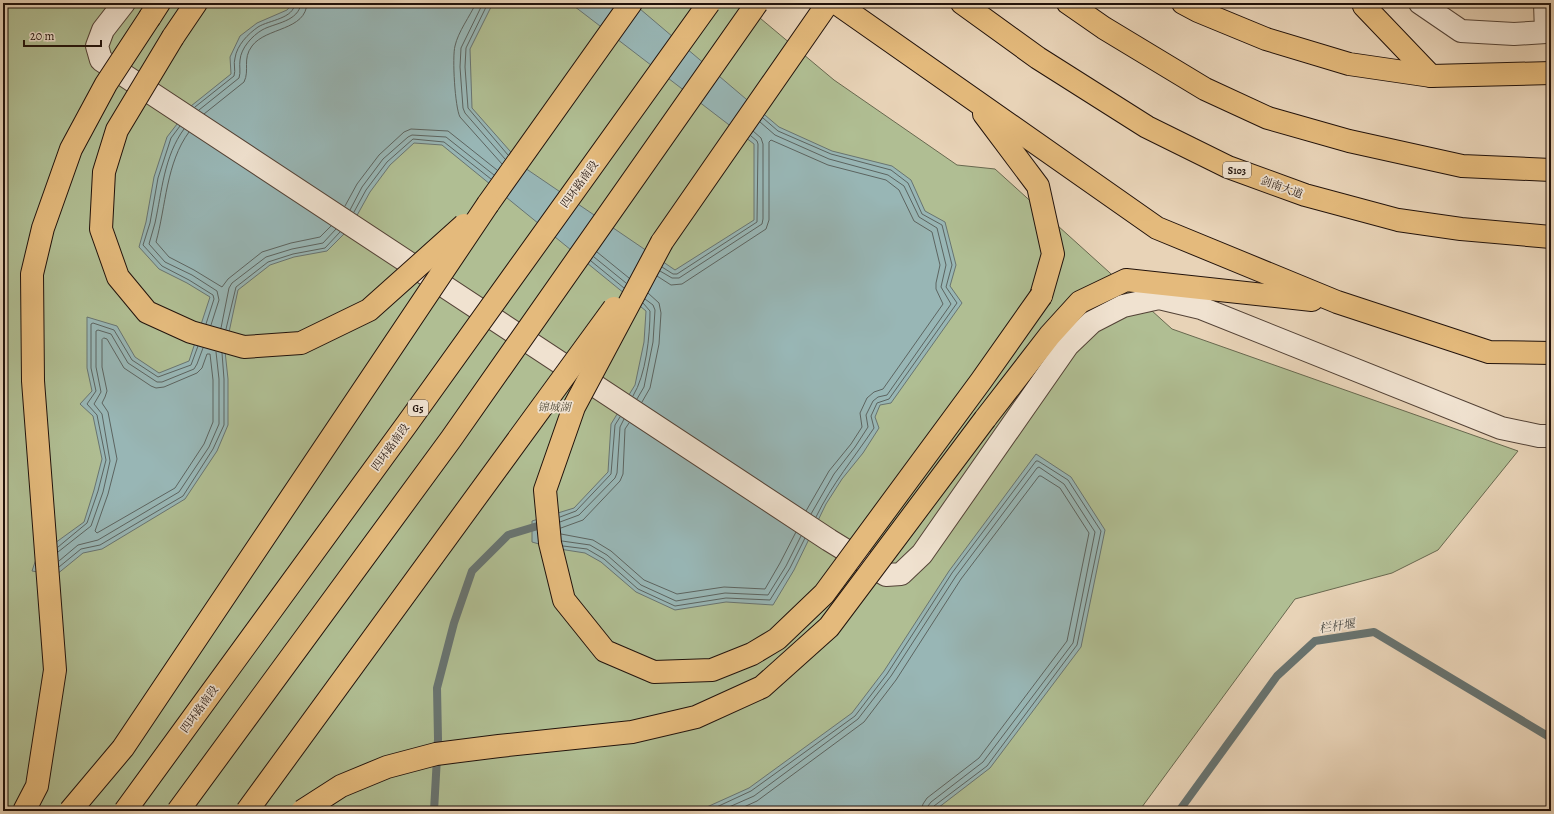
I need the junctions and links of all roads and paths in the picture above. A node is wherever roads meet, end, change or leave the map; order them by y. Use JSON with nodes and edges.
{"nodes":[{"id":1,"x":124,"y":3,"type":"edge"},
{"id":2,"x":196,"y":3,"type":"edge"},
{"id":3,"x":631,"y":3,"type":"edge"},
{"id":4,"x":709,"y":3,"type":"edge"},
{"id":5,"x":757,"y":3,"type":"edge"},
{"id":6,"x":828,"y":3,"type":"edge"},
{"id":7,"x":836,"y":3,"type":"edge"},
{"id":8,"x":962,"y":3,"type":"edge"},
{"id":9,"x":1068,"y":3,"type":"edge"},
{"id":10,"x":1183,"y":3,"type":"edge"},
{"id":11,"x":1363,"y":3,"type":"edge"},
{"id":12,"x":1420,"y":3,"type":"edge"},
{"id":13,"x":1545,"y":3,"type":"edge"},
{"id":14,"x":154,"y":10,"type":"edge"},
{"id":15,"x":1551,"y":73,"type":"edge"},
{"id":16,"x":1431,"y":76,"type":"junction"},
{"id":17,"x":971,"y":97,"type":"junction"},
{"id":18,"x":1551,"y":170,"type":"edge"},
{"id":19,"x":488,"y":204,"type":"junction"},
{"id":20,"x":1551,"y":237,"type":"edge"},
{"id":21,"x":662,"y":242,"type":"junction"},
{"id":22,"x":1337,"y":302,"type":"junction"},
{"id":23,"x":1551,"y":353,"type":"edge"},
{"id":24,"x":1551,"y":436,"type":"edge"},
{"id":25,"x":24,"y":811,"type":"edge"},
{"id":26,"x":70,"y":811,"type":"edge"},
{"id":27,"x":125,"y":811,"type":"edge"},
{"id":28,"x":178,"y":811,"type":"edge"},
{"id":29,"x":247,"y":811,"type":"edge"},
{"id":30,"x":302,"y":811,"type":"edge"}],
"edges":[{"from":1,"to":24,"type":"street"},
{"from":2,"to":19,"type":"highway","bridge":true},
{"from":3,"to":19,"type":"highway"},
{"from":4,"to":27,"type":"highway","name":"四环路南段","number":"G5","bridge":true},
{"from":5,"to":28,"type":"highway","bridge":true},
{"from":6,"to":21,"type":"highway"},
{"from":7,"to":17,"type":"highway"},
{"from":8,"to":20,"type":"highway","name":"剑南大道","number":"S103"},
{"from":9,"to":18,"type":"highway"},
{"from":10,"to":16,"type":"highway"},
{"from":11,"to":16,"type":"highway"},
{"from":12,"to":13,"type":"street"},
{"from":14,"to":25,"type":"highway","bridge":true},
{"from":15,"to":16,"type":"highway"},
{"from":17,"to":21,"type":"highway","bridge":true},
{"from":17,"to":22,"type":"highway"},
{"from":19,"to":26,"type":"highway","bridge":true},
{"from":21,"to":29,"type":"highway","bridge":true},
{"from":22,"to":23,"type":"highway"},
{"from":22,"to":30,"type":"highway","bridge":true}]}
